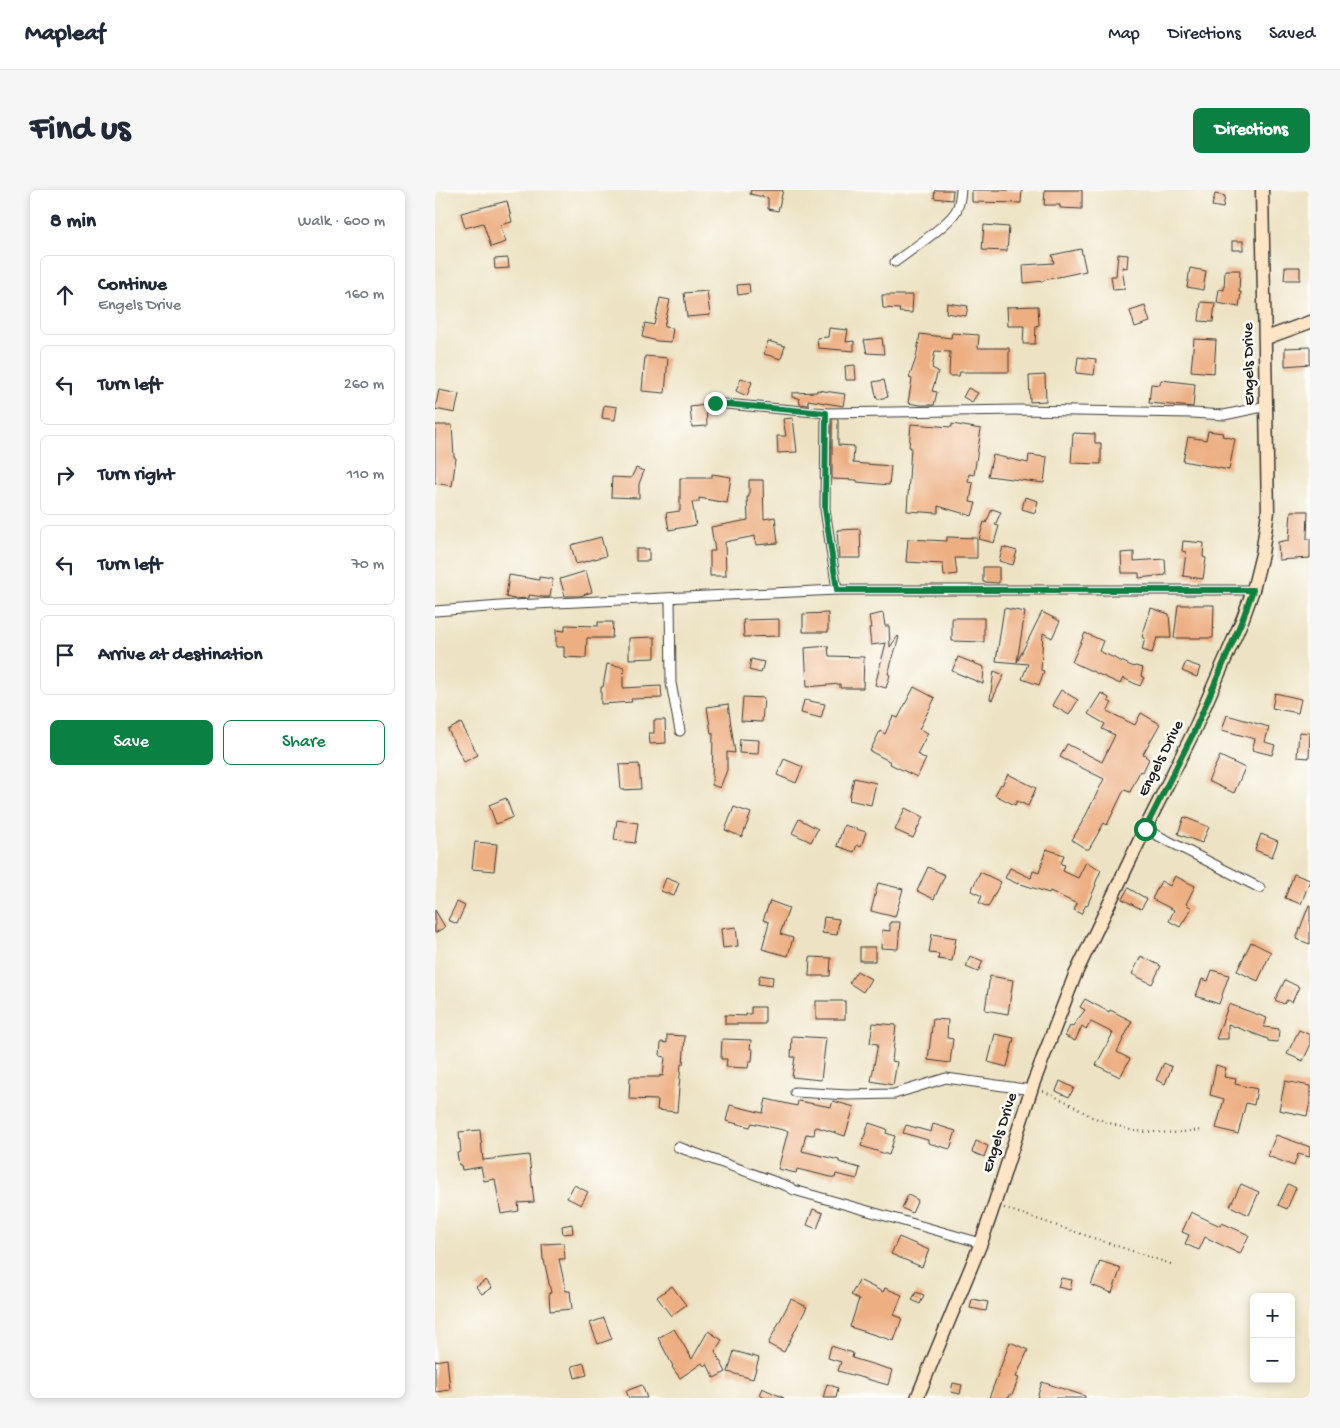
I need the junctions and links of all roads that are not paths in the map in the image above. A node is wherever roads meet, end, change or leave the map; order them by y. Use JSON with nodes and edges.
{"nodes":[{"id":1,"x":961,"y":190,"type":"edge"},
{"id":2,"x":1262,"y":190,"type":"edge"},
{"id":3,"x":895,"y":262,"type":"dead end"},
{"id":4,"x":1310,"y":322,"type":"edge"},
{"id":5,"x":1266,"y":338,"type":"junction"},
{"id":6,"x":715,"y":403,"type":"dead end"},
{"id":7,"x":1267,"y":406,"type":"junction"},
{"id":8,"x":826,"y":413,"type":"junction"},
{"id":9,"x":837,"y":590,"type":"junction"},
{"id":10,"x":1253,"y":590,"type":"junction"},
{"id":11,"x":670,"y":598,"type":"junction"},
{"id":12,"x":435,"y":611,"type":"edge"},
{"id":13,"x":680,"y":731,"type":"dead end"},
{"id":14,"x":1145,"y":829,"type":"junction"},
{"id":15,"x":1260,"y":888,"type":"dead end"},
{"id":16,"x":1033,"y":1087,"type":"junction"},
{"id":17,"x":795,"y":1092,"type":"dead end"},
{"id":18,"x":678,"y":1148,"type":"dead end"},
{"id":19,"x":981,"y":1243,"type":"junction"},
{"id":20,"x":917,"y":1398,"type":"edge"}],
"edges":[{"from":1,"to":3,"type":"street"},
{"from":2,"to":5,"type":"street","name":"Engels Drive"},
{"from":4,"to":5,"type":"street"},
{"from":5,"to":7,"type":"street","name":"Engels Drive"},
{"from":6,"to":8,"type":"street"},
{"from":7,"to":8,"type":"street"},
{"from":7,"to":10,"type":"street","name":"Engels Drive"},
{"from":8,"to":9,"type":"street"},
{"from":9,"to":10,"type":"street"},
{"from":9,"to":11,"type":"street"},
{"from":10,"to":14,"type":"street","name":"Engels Drive"},
{"from":11,"to":12,"type":"street"},
{"from":11,"to":13,"type":"street"},
{"from":14,"to":15,"type":"street"},
{"from":14,"to":16,"type":"street","name":"Engels Drive"},
{"from":16,"to":17,"type":"street"},
{"from":16,"to":19,"type":"street","name":"Engels Drive"},
{"from":18,"to":19,"type":"street"},
{"from":19,"to":20,"type":"street","name":"Engels Drive"}]}
